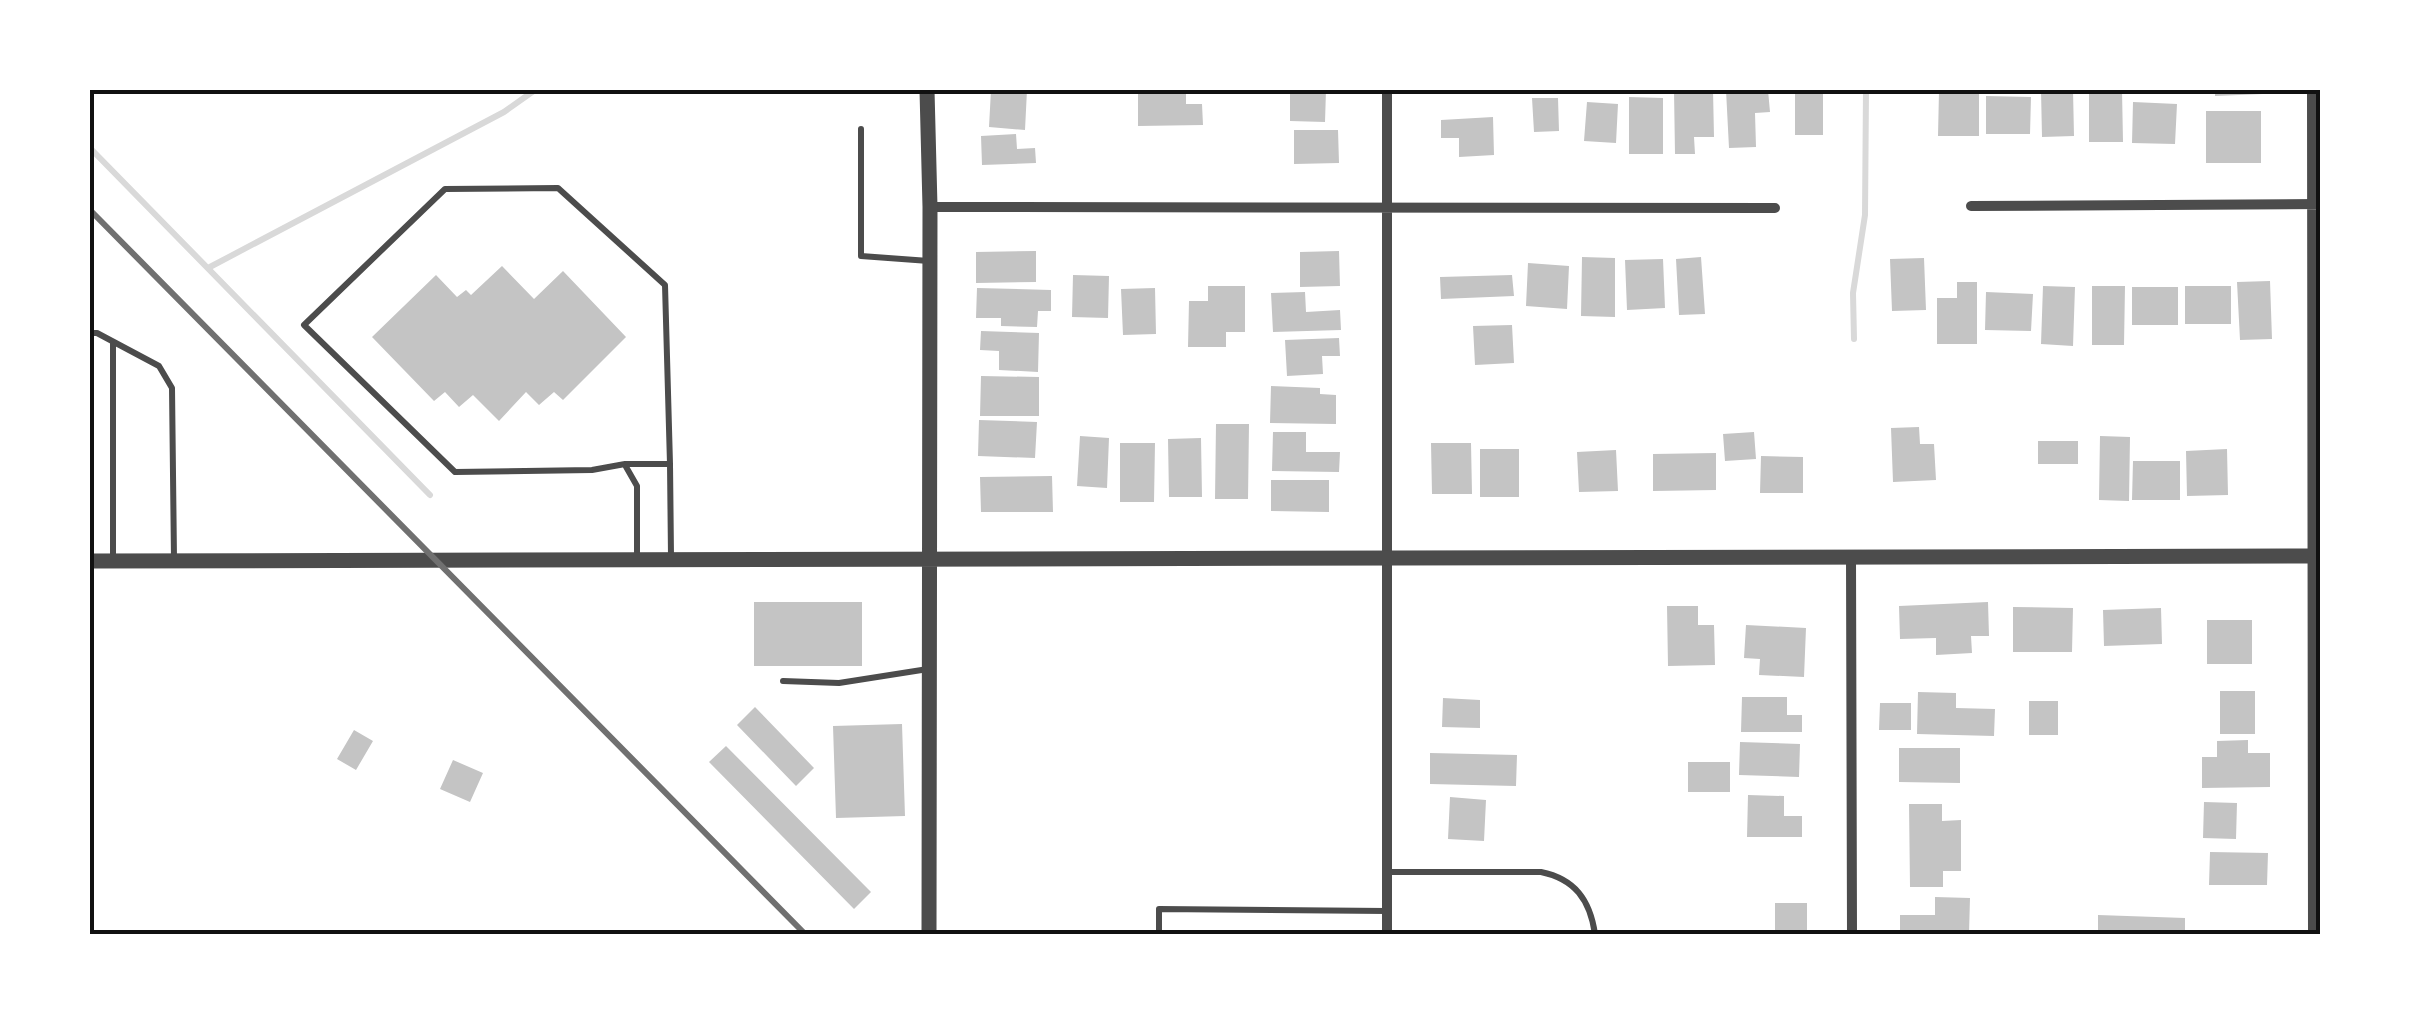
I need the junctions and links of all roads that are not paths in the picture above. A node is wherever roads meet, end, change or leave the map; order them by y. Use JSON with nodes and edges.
{"nodes":[{"id":1,"x":927,"y":90,"type":"edge"},
{"id":2,"x":1386,"y":90,"type":"edge"},
{"id":3,"x":2312,"y":90,"type":"edge"},
{"id":4,"x":861,"y":129,"type":"dead end"},
{"id":5,"x":2316,"y":204,"type":"edge"},
{"id":6,"x":930,"y":206,"type":"junction"},
{"id":7,"x":1387,"y":206,"type":"junction"},
{"id":8,"x":1971,"y":206,"type":"dead end"},
{"id":9,"x":1775,"y":208,"type":"dead end"},
{"id":10,"x":930,"y":260,"type":"junction"},
{"id":11,"x":90,"y":333,"type":"edge"},
{"id":12,"x":113,"y":342,"type":"junction"},
{"id":13,"x":625,"y":464,"type":"junction"},
{"id":14,"x":670,"y":464,"type":"junction"},
{"id":15,"x":1385,"y":556,"type":"junction"},
{"id":16,"x":2316,"y":556,"type":"edge"},
{"id":17,"x":929,"y":557,"type":"junction"},
{"id":18,"x":1851,"y":557,"type":"junction"},
{"id":19,"x":637,"y":558,"type":"junction"},
{"id":20,"x":670,"y":558,"type":"junction"},
{"id":21,"x":174,"y":560,"type":"junction"},
{"id":22,"x":90,"y":561,"type":"edge"},
{"id":23,"x":113,"y":561,"type":"junction"},
{"id":24,"x":930,"y":669,"type":"junction"},
{"id":25,"x":783,"y":681,"type":"dead end"},
{"id":26,"x":1387,"y":872,"type":"junction"},
{"id":27,"x":1387,"y":911,"type":"junction"},
{"id":28,"x":930,"y":934,"type":"edge"},
{"id":29,"x":1159,"y":934,"type":"edge"},
{"id":30,"x":1387,"y":934,"type":"edge"},
{"id":31,"x":1595,"y":934,"type":"edge"},
{"id":32,"x":1852,"y":934,"type":"edge"},
{"id":33,"x":2313,"y":934,"type":"edge"}],
"edges":[{"from":1,"to":6,"type":"street"},
{"from":2,"to":7,"type":"street"},
{"from":3,"to":5,"type":"street"},
{"from":4,"to":10,"type":"lane"},
{"from":5,"to":8,"type":"street"},
{"from":5,"to":16,"type":"street"},
{"from":6,"to":7,"type":"street"},
{"from":6,"to":10,"type":"street"},
{"from":7,"to":9,"type":"street"},
{"from":7,"to":15,"type":"street"},
{"from":10,"to":17,"type":"street"},
{"from":11,"to":12,"type":"lane"},
{"from":12,"to":21,"type":"lane"},
{"from":12,"to":23,"type":"lane"},
{"from":13,"to":14,"type":"lane"},
{"from":13,"to":14,"type":"lane"},
{"from":13,"to":19,"type":"lane"},
{"from":14,"to":20,"type":"lane"},
{"from":15,"to":17,"type":"street"},
{"from":15,"to":18,"type":"street"},
{"from":15,"to":26,"type":"street"},
{"from":16,"to":18,"type":"street"},
{"from":16,"to":33,"type":"street"},
{"from":17,"to":20,"type":"street"},
{"from":17,"to":24,"type":"street"},
{"from":18,"to":32,"type":"street"},
{"from":19,"to":20,"type":"street"},
{"from":19,"to":21,"type":"street"},
{"from":21,"to":23,"type":"street"},
{"from":22,"to":23,"type":"street"},
{"from":24,"to":25,"type":"lane"},
{"from":24,"to":28,"type":"street"},
{"from":26,"to":27,"type":"street"},
{"from":26,"to":31,"type":"lane"},
{"from":27,"to":29,"type":"lane"},
{"from":27,"to":30,"type":"street"}]}
